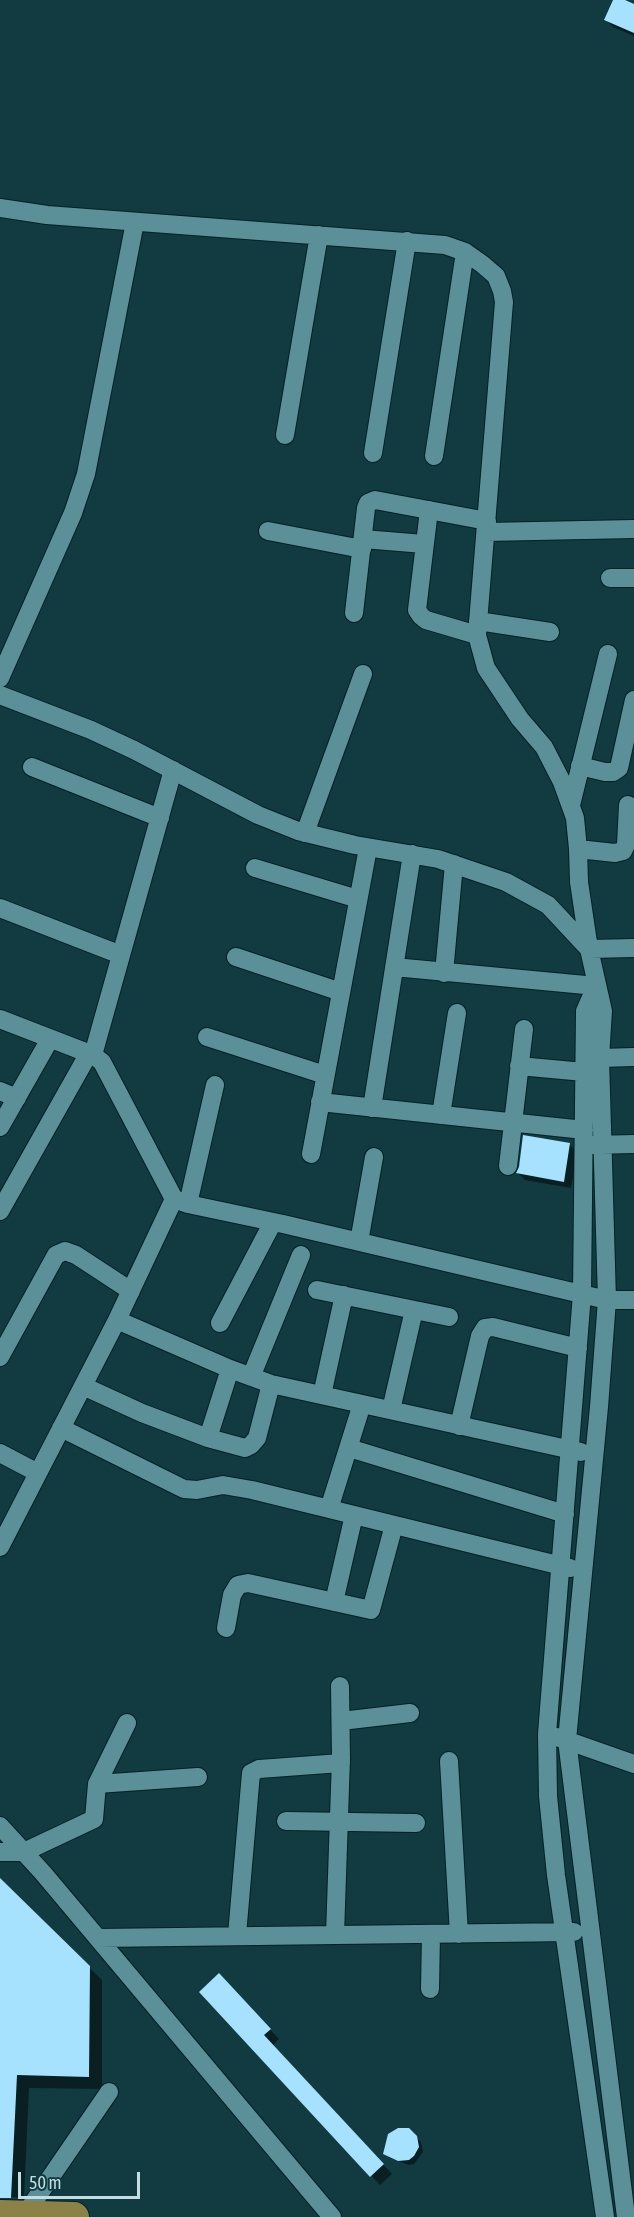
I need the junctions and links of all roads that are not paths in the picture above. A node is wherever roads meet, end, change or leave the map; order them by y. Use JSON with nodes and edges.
{"nodes":[{"id":1,"x":0,"y":208,"type":"edge"},
{"id":2,"x":135,"y":222,"type":"junction"},
{"id":3,"x":319,"y":235,"type":"junction"},
{"id":4,"x":407,"y":241,"type":"junction"},
{"id":5,"x":465,"y":252,"type":"junction"},
{"id":6,"x":285,"y":435,"type":"dead end"},
{"id":7,"x":373,"y":453,"type":"dead end"},
{"id":8,"x":434,"y":456,"type":"dead end"},
{"id":9,"x":429,"y":510,"type":"junction"},
{"id":10,"x":486,"y":526,"type":"junction"},
{"id":11,"x":634,"y":528,"type":"edge"},
{"id":12,"x":268,"y":531,"type":"dead end"},
{"id":13,"x":362,"y":544,"type":"junction"},
{"id":14,"x":424,"y":544,"type":"junction"},
{"id":15,"x":610,"y":578,"type":"dead end"},
{"id":16,"x":634,"y":578,"type":"edge"},
{"id":17,"x":354,"y":613,"type":"dead end"},
{"id":18,"x":478,"y":628,"type":"junction"},
{"id":19,"x":550,"y":632,"type":"dead end"},
{"id":20,"x":608,"y":654,"type":"dead end"},
{"id":21,"x":363,"y":674,"type":"dead end"},
{"id":22,"x":0,"y":678,"type":"edge"},
{"id":23,"x":0,"y":694,"type":"edge"},
{"id":24,"x":634,"y":700,"type":"edge"},
{"id":25,"x":580,"y":766,"type":"junction"},
{"id":26,"x":32,"y":767,"type":"dead end"},
{"id":27,"x":173,"y":770,"type":"junction"},
{"id":28,"x":571,"y":805,"type":"junction"},
{"id":29,"x":628,"y":805,"type":"dead end"},
{"id":30,"x":160,"y":818,"type":"junction"},
{"id":31,"x":305,"y":833,"type":"junction"},
{"id":32,"x":368,"y":848,"type":"junction"},
{"id":33,"x":578,"y":849,"type":"junction"},
{"id":34,"x":412,"y":854,"type":"junction"},
{"id":35,"x":454,"y":864,"type":"junction"},
{"id":36,"x":255,"y":868,"type":"dead end"},
{"id":37,"x":358,"y":899,"type":"junction"},
{"id":38,"x":0,"y":908,"type":"edge"},
{"id":39,"x":634,"y":948,"type":"edge"},
{"id":40,"x":589,"y":949,"type":"junction"},
{"id":41,"x":121,"y":955,"type":"junction"},
{"id":42,"x":236,"y":957,"type":"dead end"},
{"id":43,"x":394,"y":967,"type":"junction"},
{"id":44,"x":444,"y":973,"type":"junction"},
{"id":45,"x":596,"y":986,"type":"junction"},
{"id":46,"x":340,"y":992,"type":"junction"},
{"id":47,"x":457,"y":1013,"type":"dead end"},
{"id":48,"x":0,"y":1019,"type":"edge"},
{"id":49,"x":524,"y":1029,"type":"dead end"},
{"id":50,"x":207,"y":1037,"type":"dead end"},
{"id":51,"x":50,"y":1039,"type":"junction"},
{"id":52,"x":91,"y":1054,"type":"junction"},
{"id":53,"x":634,"y":1057,"type":"edge"},
{"id":54,"x":600,"y":1058,"type":"junction"},
{"id":55,"x":519,"y":1066,"type":"junction"},
{"id":56,"x":584,"y":1072,"type":"junction"},
{"id":57,"x":325,"y":1075,"type":"junction"},
{"id":58,"x":214,"y":1085,"type":"dead end"},
{"id":59,"x":8,"y":1094,"type":"edge"},
{"id":60,"x":320,"y":1102,"type":"junction"},
{"id":61,"x":372,"y":1108,"type":"junction"},
{"id":62,"x":441,"y":1115,"type":"junction"},
{"id":63,"x":512,"y":1123,"type":"junction"},
{"id":64,"x":0,"y":1127,"type":"edge"},
{"id":65,"x":584,"y":1137,"type":"junction"},
{"id":66,"x":603,"y":1144,"type":"junction"},
{"id":67,"x":634,"y":1144,"type":"edge"},
{"id":68,"x":311,"y":1154,"type":"dead end"},
{"id":69,"x":374,"y":1156,"type":"dead end"},
{"id":70,"x":508,"y":1166,"type":"dead end"},
{"id":71,"x":181,"y":1201,"type":"junction"},
{"id":72,"x":0,"y":1211,"type":"edge"},
{"id":73,"x":273,"y":1222,"type":"junction"},
{"id":74,"x":359,"y":1242,"type":"junction"},
{"id":75,"x":301,"y":1255,"type":"dead end"},
{"id":76,"x":317,"y":1290,"type":"dead end"},
{"id":77,"x":131,"y":1291,"type":"junction"},
{"id":78,"x":582,"y":1294,"type":"junction"},
{"id":79,"x":344,"y":1295,"type":"junction"},
{"id":80,"x":607,"y":1300,"type":"junction"},
{"id":81,"x":634,"y":1300,"type":"edge"},
{"id":82,"x":414,"y":1310,"type":"junction"},
{"id":83,"x":449,"y":1317,"type":"dead end"},
{"id":84,"x":117,"y":1320,"type":"junction"},
{"id":85,"x":220,"y":1323,"type":"dead end"},
{"id":86,"x":578,"y":1348,"type":"junction"},
{"id":87,"x":0,"y":1357,"type":"edge"},
{"id":88,"x":230,"y":1369,"type":"junction"},
{"id":89,"x":251,"y":1377,"type":"junction"},
{"id":90,"x":271,"y":1384,"type":"junction"},
{"id":91,"x":83,"y":1386,"type":"junction"},
{"id":92,"x":322,"y":1395,"type":"junction"},
{"id":93,"x":362,"y":1404,"type":"junction"},
{"id":94,"x":391,"y":1410,"type":"junction"},
{"id":95,"x":459,"y":1425,"type":"junction"},
{"id":96,"x":61,"y":1428,"type":"junction"},
{"id":97,"x":208,"y":1438,"type":"junction"},
{"id":98,"x":348,"y":1448,"type":"junction"},
{"id":99,"x":570,"y":1450,"type":"junction"},
{"id":100,"x":0,"y":1453,"type":"edge"},
{"id":101,"x":594,"y":1453,"type":"junction"},
{"id":102,"x":38,"y":1473,"type":"junction"},
{"id":103,"x":329,"y":1509,"type":"junction"},
{"id":104,"x":564,"y":1514,"type":"junction"},
{"id":105,"x":354,"y":1515,"type":"junction"},
{"id":106,"x":394,"y":1525,"type":"junction"},
{"id":107,"x":0,"y":1546,"type":"edge"},
{"id":108,"x":560,"y":1566,"type":"junction"},
{"id":109,"x":583,"y":1572,"type":"junction"},
{"id":110,"x":334,"y":1602,"type":"junction"},
{"id":111,"x":226,"y":1628,"type":"dead end"},
{"id":112,"x":340,"y":1686,"type":"dead end"},
{"id":113,"x":411,"y":1713,"type":"dead end"},
{"id":114,"x":341,"y":1721,"type":"junction"},
{"id":115,"x":127,"y":1723,"type":"dead end"},
{"id":116,"x":547,"y":1734,"type":"junction"},
{"id":117,"x":567,"y":1740,"type":"junction"},
{"id":118,"x":448,"y":1761,"type":"dead end"},
{"id":119,"x":341,"y":1763,"type":"junction"},
{"id":120,"x":634,"y":1764,"type":"edge"},
{"id":121,"x":198,"y":1778,"type":"dead end"},
{"id":122,"x":97,"y":1784,"type":"junction"},
{"id":123,"x":286,"y":1821,"type":"dead end"},
{"id":124,"x":339,"y":1823,"type":"junction"},
{"id":125,"x":416,"y":1823,"type":"dead end"},
{"id":126,"x":0,"y":1826,"type":"edge"},
{"id":127,"x":0,"y":1852,"type":"edge"},
{"id":128,"x":24,"y":1852,"type":"junction"},
{"id":129,"x":591,"y":1931,"type":"junction"},
{"id":130,"x":563,"y":1933,"type":"junction"},
{"id":131,"x":431,"y":1934,"type":"junction"},
{"id":132,"x":459,"y":1934,"type":"junction"},
{"id":133,"x":237,"y":1935,"type":"junction"},
{"id":134,"x":336,"y":1935,"type":"junction"},
{"id":135,"x":98,"y":1938,"type":"junction"},
{"id":136,"x":430,"y":1989,"type":"dead end"},
{"id":137,"x":110,"y":2092,"type":"dead end"},
{"id":138,"x":12,"y":2215,"type":"edge"},
{"id":139,"x":74,"y":2217,"type":"edge"},
{"id":140,"x":332,"y":2217,"type":"edge"},
{"id":141,"x":604,"y":2217,"type":"edge"},
{"id":142,"x":626,"y":2217,"type":"edge"}],
"edges":[{"from":1,"to":2,"type":"street"},
{"from":2,"to":3,"type":"street"},
{"from":2,"to":22,"type":"street"},
{"from":3,"to":4,"type":"street"},
{"from":3,"to":6,"type":"street"},
{"from":4,"to":5,"type":"street"},
{"from":4,"to":7,"type":"street"},
{"from":5,"to":8,"type":"street"},
{"from":5,"to":10,"type":"street"},
{"from":9,"to":10,"type":"street"},
{"from":9,"to":13,"type":"street"},
{"from":9,"to":14,"type":"street"},
{"from":10,"to":11,"type":"street"},
{"from":10,"to":18,"type":"street"},
{"from":12,"to":13,"type":"street"},
{"from":13,"to":14,"type":"street"},
{"from":13,"to":17,"type":"street"},
{"from":14,"to":18,"type":"street"},
{"from":15,"to":16,"type":"street"},
{"from":18,"to":19,"type":"street"},
{"from":18,"to":28,"type":"street"},
{"from":20,"to":25,"type":"street"},
{"from":21,"to":31,"type":"street"},
{"from":23,"to":27,"type":"street"},
{"from":24,"to":25,"type":"street"},
{"from":25,"to":28,"type":"street"},
{"from":26,"to":30,"type":"street"},
{"from":27,"to":30,"type":"street"},
{"from":27,"to":31,"type":"street"},
{"from":28,"to":33,"type":"street"},
{"from":29,"to":33,"type":"street"},
{"from":30,"to":41,"type":"street"},
{"from":31,"to":32,"type":"street"},
{"from":32,"to":34,"type":"street"},
{"from":32,"to":37,"type":"street"},
{"from":33,"to":40,"type":"street"},
{"from":34,"to":35,"type":"street"},
{"from":34,"to":43,"type":"street"},
{"from":35,"to":40,"type":"street"},
{"from":35,"to":44,"type":"street"},
{"from":36,"to":37,"type":"street"},
{"from":37,"to":46,"type":"street"},
{"from":38,"to":41,"type":"street"},
{"from":39,"to":40,"type":"street"},
{"from":40,"to":45,"type":"street"},
{"from":41,"to":52,"type":"street"},
{"from":42,"to":46,"type":"street"},
{"from":43,"to":44,"type":"street"},
{"from":43,"to":61,"type":"street"},
{"from":44,"to":45,"type":"street"},
{"from":45,"to":54,"type":"street"},
{"from":45,"to":56,"type":"street"},
{"from":46,"to":57,"type":"street"},
{"from":47,"to":62,"type":"street"},
{"from":48,"to":51,"type":"street"},
{"from":49,"to":55,"type":"street"},
{"from":50,"to":57,"type":"street"},
{"from":51,"to":52,"type":"street"},
{"from":51,"to":59,"type":"street"},
{"from":52,"to":71,"type":"street"},
{"from":52,"to":72,"type":"street"},
{"from":53,"to":54,"type":"street"},
{"from":54,"to":66,"type":"street"},
{"from":55,"to":56,"type":"street"},
{"from":55,"to":63,"type":"street"},
{"from":56,"to":65,"type":"street"},
{"from":57,"to":60,"type":"street"},
{"from":58,"to":71,"type":"street"},
{"from":59,"to":64,"type":"street"},
{"from":60,"to":61,"type":"street"},
{"from":60,"to":68,"type":"street"},
{"from":61,"to":62,"type":"street"},
{"from":62,"to":63,"type":"street"},
{"from":63,"to":65,"type":"street"},
{"from":63,"to":70,"type":"street"},
{"from":65,"to":66,"type":"street"},
{"from":65,"to":78,"type":"street"},
{"from":66,"to":67,"type":"street"},
{"from":66,"to":80,"type":"street"},
{"from":69,"to":74,"type":"street"},
{"from":71,"to":73,"type":"street"},
{"from":71,"to":77,"type":"street"},
{"from":73,"to":74,"type":"street"},
{"from":73,"to":85,"type":"street"},
{"from":74,"to":78,"type":"street"},
{"from":75,"to":89,"type":"street"},
{"from":76,"to":79,"type":"street"},
{"from":77,"to":84,"type":"street"},
{"from":77,"to":87,"type":"street"},
{"from":78,"to":80,"type":"street"},
{"from":78,"to":86,"type":"street"},
{"from":79,"to":82,"type":"street"},
{"from":79,"to":92,"type":"street"},
{"from":80,"to":81,"type":"street"},
{"from":80,"to":101,"type":"street"},
{"from":82,"to":83,"type":"street"},
{"from":82,"to":94,"type":"street"},
{"from":84,"to":88,"type":"street"},
{"from":84,"to":91,"type":"street"},
{"from":86,"to":95,"type":"street"},
{"from":86,"to":99,"type":"street"},
{"from":88,"to":89,"type":"street"},
{"from":88,"to":97,"type":"street"},
{"from":89,"to":90,"type":"street"},
{"from":90,"to":92,"type":"street"},
{"from":90,"to":97,"type":"street"},
{"from":91,"to":96,"type":"street"},
{"from":91,"to":97,"type":"street"},
{"from":92,"to":93,"type":"street"},
{"from":93,"to":94,"type":"street"},
{"from":93,"to":98,"type":"street"},
{"from":94,"to":95,"type":"street"},
{"from":95,"to":99,"type":"street"},
{"from":96,"to":102,"type":"street"},
{"from":96,"to":103,"type":"street"},
{"from":98,"to":103,"type":"street"},
{"from":98,"to":104,"type":"street"},
{"from":99,"to":101,"type":"street"},
{"from":99,"to":104,"type":"street"},
{"from":100,"to":102,"type":"street"},
{"from":101,"to":109,"type":"street"},
{"from":102,"to":107,"type":"street"},
{"from":103,"to":105,"type":"street"},
{"from":104,"to":108,"type":"street"},
{"from":105,"to":106,"type":"street"},
{"from":105,"to":110,"type":"street"},
{"from":106,"to":108,"type":"street"},
{"from":106,"to":110,"type":"street"},
{"from":108,"to":109,"type":"street"},
{"from":108,"to":116,"type":"street"},
{"from":109,"to":117,"type":"street"},
{"from":110,"to":111,"type":"street"},
{"from":112,"to":114,"type":"street"},
{"from":113,"to":114,"type":"street"},
{"from":114,"to":119,"type":"street"},
{"from":115,"to":122,"type":"street"},
{"from":116,"to":117,"type":"street"},
{"from":116,"to":130,"type":"street"},
{"from":117,"to":120,"type":"street"},
{"from":117,"to":129,"type":"street"},
{"from":118,"to":132,"type":"street"},
{"from":119,"to":124,"type":"street"},
{"from":119,"to":133,"type":"street"},
{"from":121,"to":122,"type":"street"},
{"from":122,"to":128,"type":"street"},
{"from":123,"to":124,"type":"street"},
{"from":124,"to":125,"type":"street"},
{"from":124,"to":134,"type":"street"},
{"from":126,"to":128,"type":"street"},
{"from":127,"to":128,"type":"street"},
{"from":128,"to":135,"type":"street"},
{"from":129,"to":130,"type":"street"},
{"from":129,"to":142,"type":"street"},
{"from":130,"to":132,"type":"street"},
{"from":130,"to":141,"type":"street"},
{"from":131,"to":132,"type":"street"},
{"from":131,"to":134,"type":"street"},
{"from":131,"to":136,"type":"street"},
{"from":133,"to":134,"type":"street"},
{"from":133,"to":135,"type":"street"},
{"from":135,"to":140,"type":"street"},
{"from":137,"to":138,"type":"street"},
{"from":138,"to":139,"type":"highway"}]}
